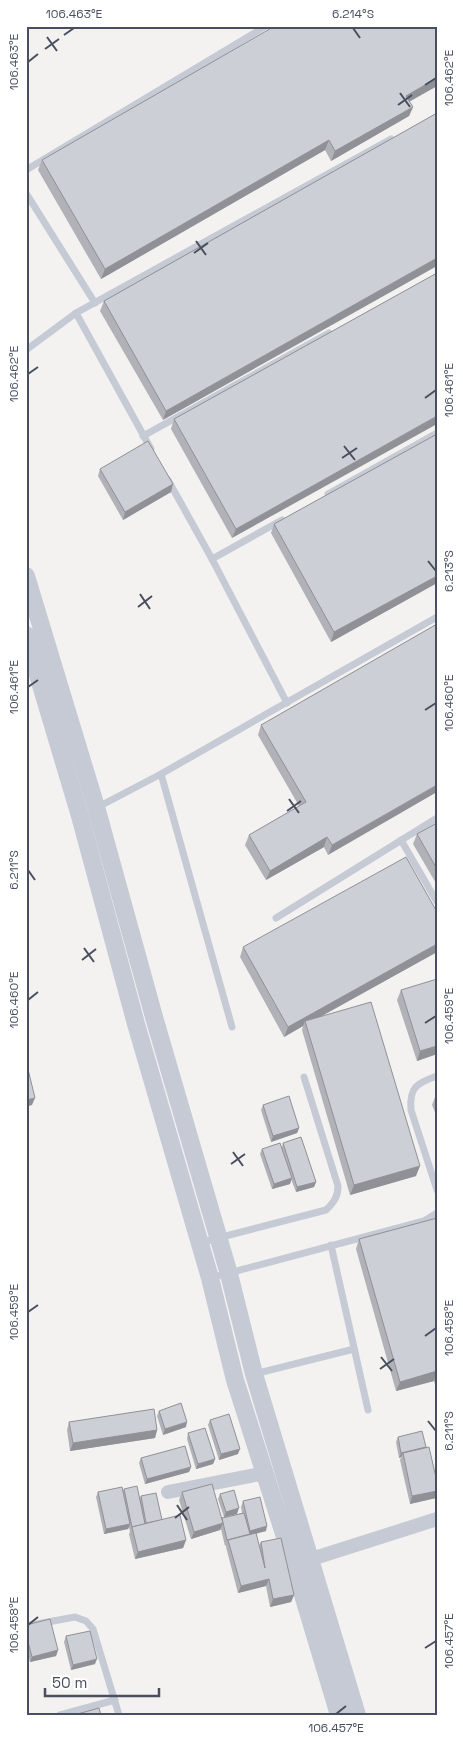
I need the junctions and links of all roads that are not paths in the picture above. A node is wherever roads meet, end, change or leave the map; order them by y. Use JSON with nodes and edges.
{"nodes":[{"id":1,"x":266,"y":26,"type":"edge"},
{"id":2,"x":394,"y":138,"type":"edge"},
{"id":3,"x":26,"y":170,"type":"edge"},
{"id":4,"x":26,"y":193,"type":"edge"},
{"id":5,"x":95,"y":303,"type":"junction"},
{"id":6,"x":76,"y":313,"type":"junction"},
{"id":7,"x":333,"y":331,"type":"edge"},
{"id":8,"x":26,"y":350,"type":"edge"},
{"id":9,"x":437,"y":433,"type":"edge"},
{"id":10,"x":144,"y":436,"type":"junction"},
{"id":11,"x":153,"y":453,"type":"edge"},
{"id":12,"x":162,"y":469,"type":"edge"},
{"id":13,"x":324,"y":496,"type":"edge"},
{"id":14,"x":290,"y":516,"type":"edge"},
{"id":15,"x":212,"y":559,"type":"junction"},
{"id":16,"x":26,"y":576,"type":"edge"},
{"id":17,"x":437,"y":617,"type":"edge"},
{"id":18,"x":26,"y":635,"type":"edge"},
{"id":19,"x":287,"y":703,"type":"junction"},
{"id":20,"x":161,"y":774,"type":"junction"},
{"id":21,"x":96,"y":808,"type":"junction"},
{"id":22,"x":80,"y":816,"type":"junction"},
{"id":23,"x":437,"y":818,"type":"edge"},
{"id":24,"x":401,"y":840,"type":"junction"},
{"id":25,"x":437,"y":902,"type":"edge"},
{"id":26,"x":276,"y":918,"type":"dead end"},
{"id":27,"x":232,"y":1028,"type":"dead end"},
{"id":28,"x":304,"y":1076,"type":"dead end"},
{"id":29,"x":437,"y":1076,"type":"edge"},
{"id":30,"x":437,"y":1190,"type":"edge"},
{"id":31,"x":437,"y":1213,"type":"edge"},
{"id":32,"x":218,"y":1238,"type":"junction"},
{"id":33,"x":199,"y":1243,"type":"junction"},
{"id":34,"x":331,"y":1245,"type":"junction"},
{"id":35,"x":229,"y":1274,"type":"junction"},
{"id":36,"x":210,"y":1278,"type":"junction"},
{"id":37,"x":354,"y":1348,"type":"junction"},
{"id":38,"x":254,"y":1374,"type":"junction"},
{"id":39,"x":368,"y":1410,"type":"dead end"},
{"id":40,"x":265,"y":1473,"type":"junction"},
{"id":41,"x":168,"y":1492,"type":"dead end"},
{"id":42,"x":437,"y":1519,"type":"edge"},
{"id":43,"x":302,"y":1562,"type":"junction"},
{"id":44,"x":26,"y":1626,"type":"edge"},
{"id":45,"x":115,"y":1700,"type":"junction"},
{"id":46,"x":60,"y":1715,"type":"edge"},
{"id":47,"x":119,"y":1715,"type":"edge"},
{"id":48,"x":339,"y":1715,"type":"edge"},
{"id":49,"x":356,"y":1715,"type":"edge"}],
"edges":[{"from":1,"to":3,"type":"lane"},
{"from":2,"to":5,"type":"lane"},
{"from":4,"to":5,"type":"lane"},
{"from":5,"to":6,"type":"lane"},
{"from":6,"to":8,"type":"lane"},
{"from":6,"to":10,"type":"lane"},
{"from":7,"to":10,"type":"lane"},
{"from":9,"to":13,"type":"lane"},
{"from":10,"to":11,"type":"lane"},
{"from":12,"to":15,"type":"lane"},
{"from":14,"to":15,"type":"lane"},
{"from":15,"to":19,"type":"lane"},
{"from":16,"to":21,"type":"street"},
{"from":17,"to":19,"type":"lane"},
{"from":18,"to":22,"type":"street"},
{"from":19,"to":20,"type":"lane"},
{"from":20,"to":21,"type":"lane"},
{"from":20,"to":27,"type":"lane"},
{"from":21,"to":22,"type":"lane"},
{"from":21,"to":32,"type":"street"},
{"from":22,"to":33,"type":"street"},
{"from":23,"to":24,"type":"lane"},
{"from":24,"to":25,"type":"lane"},
{"from":24,"to":26,"type":"lane"},
{"from":28,"to":32,"type":"lane"},
{"from":29,"to":30,"type":"lane"},
{"from":31,"to":34,"type":"lane"},
{"from":32,"to":33,"type":"lane"},
{"from":32,"to":35,"type":"street"},
{"from":33,"to":36,"type":"street"},
{"from":34,"to":35,"type":"lane"},
{"from":34,"to":37,"type":"lane"},
{"from":35,"to":36,"type":"lane"},
{"from":35,"to":38,"type":"street"},
{"from":36,"to":40,"type":"street"},
{"from":37,"to":38,"type":"lane"},
{"from":37,"to":39,"type":"lane"},
{"from":38,"to":43,"type":"street"},
{"from":40,"to":41,"type":"street"},
{"from":40,"to":43,"type":"street"},
{"from":42,"to":43,"type":"street"},
{"from":43,"to":48,"type":"street"},
{"from":43,"to":49,"type":"street"},
{"from":44,"to":45,"type":"lane"},
{"from":45,"to":46,"type":"lane"},
{"from":45,"to":47,"type":"lane"}]}
